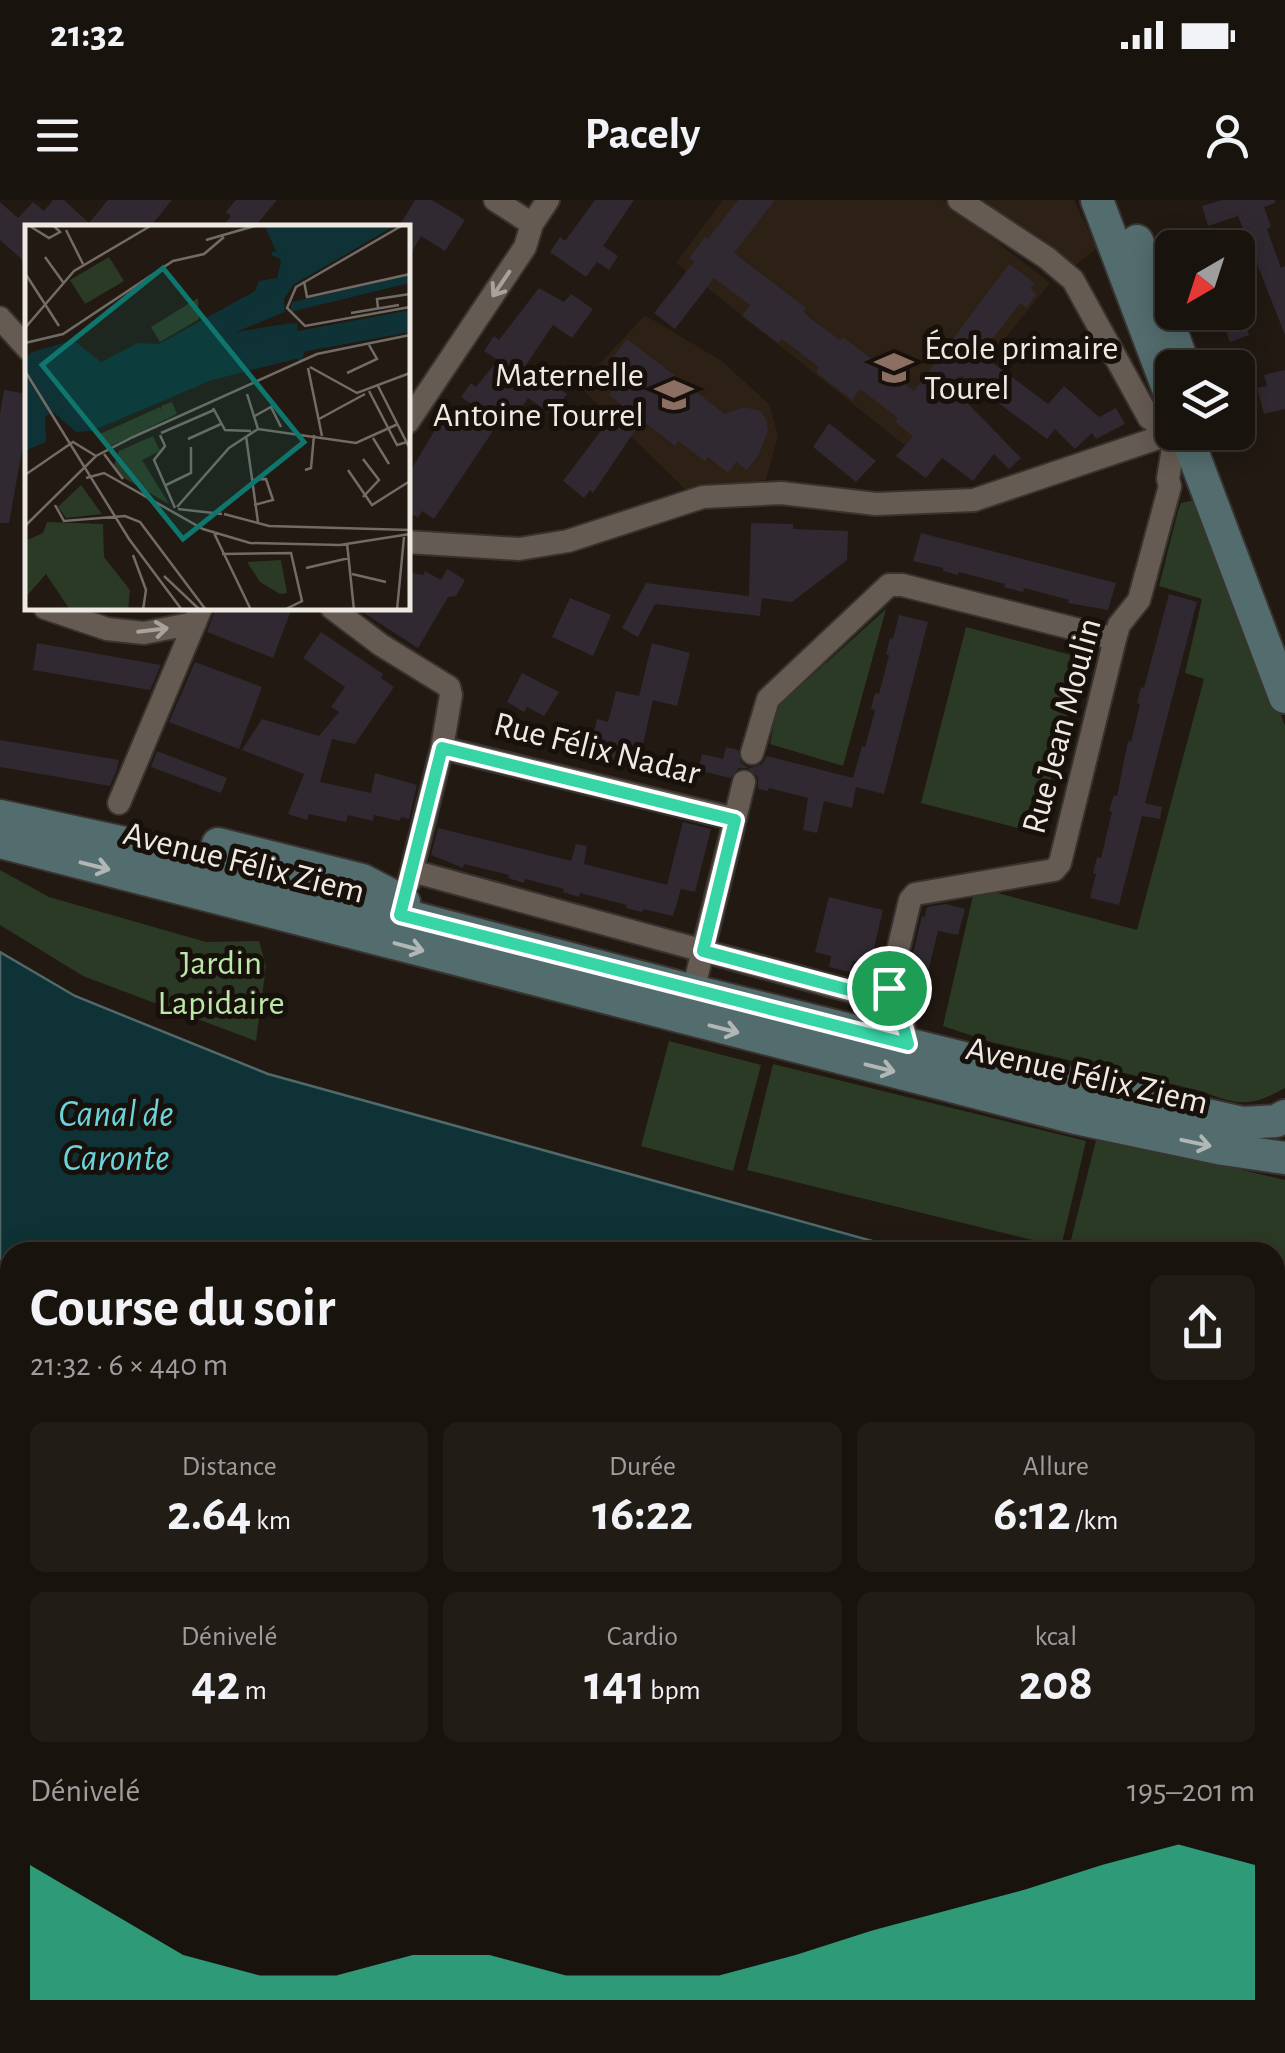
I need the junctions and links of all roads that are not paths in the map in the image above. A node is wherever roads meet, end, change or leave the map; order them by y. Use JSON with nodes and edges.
{"nodes":[{"id":1,"x":495,"y":200,"type":"edge"},
{"id":2,"x":548,"y":200,"type":"edge"},
{"id":3,"x":958,"y":200,"type":"edge"},
{"id":4,"x":1096,"y":200,"type":"edge"},
{"id":5,"x":1119,"y":200,"type":"edge"},
{"id":6,"x":532,"y":224,"type":"junction"},
{"id":7,"x":0,"y":318,"type":"edge"},
{"id":8,"x":25,"y":346,"type":"edge"},
{"id":9,"x":1178,"y":350,"type":"edge"},
{"id":10,"x":1155,"y":368,"type":"edge"},
{"id":11,"x":410,"y":419,"type":"edge"},
{"id":12,"x":1155,"y":421,"type":"edge"},
{"id":13,"x":1155,"y":438,"type":"edge"},
{"id":14,"x":1173,"y":450,"type":"edge"},
{"id":15,"x":1187,"y":450,"type":"edge"},
{"id":16,"x":1188,"y":450,"type":"edge"},
{"id":17,"x":1203,"y":482,"type":"junction"},
{"id":18,"x":1170,"y":486,"type":"junction"},
{"id":19,"x":410,"y":542,"type":"edge"},
{"id":20,"x":58,"y":610,"type":"edge"},
{"id":21,"x":335,"y":610,"type":"edge"},
{"id":22,"x":198,"y":615,"type":"edge"},
{"id":23,"x":110,"y":618,"type":"edge"},
{"id":24,"x":1285,"y":634,"type":"edge"},
{"id":25,"x":1115,"y":639,"type":"junction"},
{"id":26,"x":1285,"y":697,"type":"edge"},
{"id":27,"x":442,"y":748,"type":"junction"},
{"id":28,"x":752,"y":753,"type":"dead end"},
{"id":29,"x":744,"y":782,"type":"dead end"},
{"id":30,"x":118,"y":803,"type":"dead end"},
{"id":31,"x":0,"y":816,"type":"edge"},
{"id":32,"x":735,"y":820,"type":"junction"},
{"id":33,"x":0,"y":842,"type":"edge"},
{"id":34,"x":405,"y":896,"type":"junction"},
{"id":35,"x":703,"y":951,"type":"junction"},
{"id":36,"x":692,"y":991,"type":"junction"},
{"id":37,"x":881,"y":992,"type":"junction"},
{"id":38,"x":848,"y":1030,"type":"junction"},
{"id":39,"x":908,"y":1044,"type":"junction"},
{"id":40,"x":1285,"y":1116,"type":"edge"},
{"id":41,"x":1285,"y":1158,"type":"edge"}],
"edges":[{"from":1,"to":6,"type":"street"},
{"from":2,"to":6,"type":"street"},
{"from":3,"to":12,"type":"street"},
{"from":4,"to":10,"type":"main road"},
{"from":5,"to":9,"type":"main road"},
{"from":6,"to":11,"type":"street","one_way":true},
{"from":7,"to":8,"type":"street"},
{"from":13,"to":19,"type":"street"},
{"from":14,"to":18,"type":"street","name":"Rue Jean Moulin"},
{"from":15,"to":17,"type":"main road"},
{"from":16,"to":24,"type":"main road"},
{"from":17,"to":18,"type":"street"},
{"from":17,"to":26,"type":"main road"},
{"from":18,"to":25,"type":"street","name":"Rue Jean Moulin"},
{"from":20,"to":23,"type":"street"},
{"from":21,"to":27,"type":"street"},
{"from":23,"to":22,"type":"street","one_way":true},
{"from":22,"to":30,"type":"street"},
{"from":25,"to":28,"type":"street"},
{"from":25,"to":37,"type":"street","name":"Rue Jean Moulin"},
{"from":27,"to":32,"type":"street","name":"Rue Félix Nadar"},
{"from":27,"to":34,"type":"street"},
{"from":29,"to":32,"type":"street"},
{"from":31,"to":34,"type":"main road","name":"Avenue Félix Ziem"},
{"from":32,"to":35,"type":"street"},
{"from":33,"to":41,"type":"main road","name":"Avenue Félix Ziem","one_way":true},
{"from":34,"to":35,"type":"street","name":"Avenue Félix Ziem"},
{"from":34,"to":36,"type":"main road","name":"Avenue Félix Ziem"},
{"from":35,"to":36,"type":"street"},
{"from":35,"to":37,"type":"street","name":"Avenue Félix Ziem"},
{"from":36,"to":38,"type":"main road","name":"Avenue Félix Ziem"},
{"from":37,"to":38,"type":"street"},
{"from":37,"to":39,"type":"street"},
{"from":38,"to":39,"type":"main road","name":"Avenue Félix Ziem"},
{"from":39,"to":40,"type":"main road","name":"Avenue Félix Ziem"}]}
